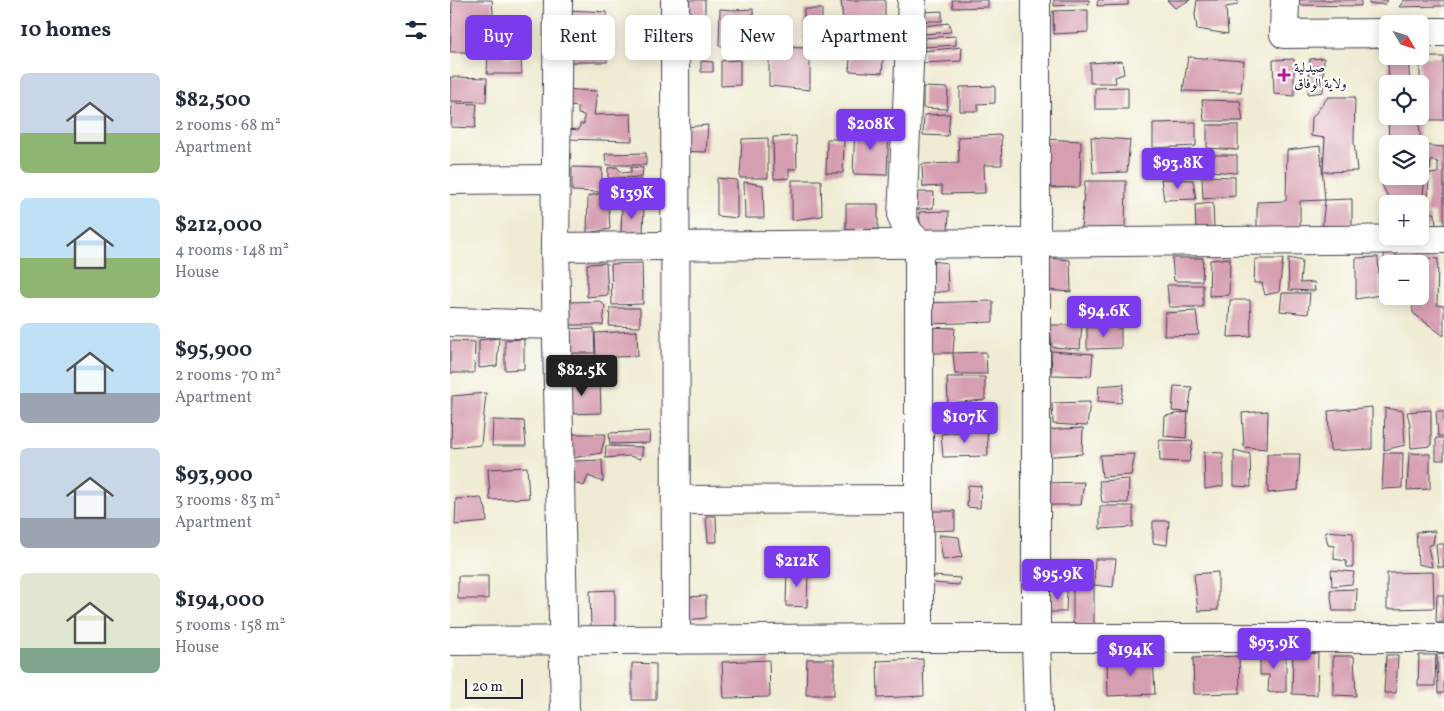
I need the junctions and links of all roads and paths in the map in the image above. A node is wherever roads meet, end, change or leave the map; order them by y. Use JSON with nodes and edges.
{"nodes":[{"id":1,"x":558,"y":0,"type":"edge"},
{"id":2,"x":675,"y":0,"type":"edge"},
{"id":3,"x":912,"y":0,"type":"edge"},
{"id":4,"x":1036,"y":0,"type":"edge"},
{"id":5,"x":1285,"y":0,"type":"edge"},
{"id":6,"x":1429,"y":32,"type":"edge"},
{"id":7,"x":1444,"y":32,"type":"edge"},
{"id":8,"x":1379,"y":33,"type":"edge"},
{"id":9,"x":555,"y":179,"type":"junction"},
{"id":10,"x":450,"y":180,"type":"edge"},
{"id":11,"x":1444,"y":239,"type":"edge"},
{"id":12,"x":1036,"y":242,"type":"junction"},
{"id":13,"x":919,"y":243,"type":"junction"},
{"id":14,"x":676,"y":246,"type":"junction"},
{"id":15,"x":555,"y":247,"type":"junction"},
{"id":16,"x":450,"y":322,"type":"edge"},
{"id":17,"x":556,"y":325,"type":"junction"},
{"id":18,"x":919,"y":499,"type":"junction"},
{"id":19,"x":676,"y":500,"type":"junction"},
{"id":20,"x":920,"y":638,"type":"junction"},
{"id":21,"x":1036,"y":638,"type":"junction"},
{"id":22,"x":1444,"y":638,"type":"edge"},
{"id":23,"x":676,"y":640,"type":"junction"},
{"id":24,"x":450,"y":641,"type":"edge"},
{"id":25,"x":564,"y":641,"type":"junction"},
{"id":26,"x":565,"y":711,"type":"edge"},
{"id":27,"x":1038,"y":711,"type":"edge"}],
"edges":[{"from":1,"to":9,"type":"street"},
{"from":2,"to":14,"type":"street"},
{"from":3,"to":13,"type":"street"},
{"from":4,"to":12,"type":"street"},
{"from":5,"to":8,"type":"street"},
{"from":6,"to":7,"type":"street"},
{"from":9,"to":10,"type":"street"},
{"from":9,"to":15,"type":"street"},
{"from":11,"to":12,"type":"street"},
{"from":12,"to":13,"type":"street"},
{"from":12,"to":21,"type":"street"},
{"from":13,"to":14,"type":"street"},
{"from":13,"to":18,"type":"street"},
{"from":14,"to":15,"type":"street"},
{"from":14,"to":19,"type":"street"},
{"from":15,"to":17,"type":"street"},
{"from":16,"to":17,"type":"street"},
{"from":17,"to":25,"type":"street"},
{"from":18,"to":19,"type":"street"},
{"from":18,"to":20,"type":"street"},
{"from":19,"to":23,"type":"street"},
{"from":20,"to":21,"type":"street"},
{"from":20,"to":23,"type":"street"},
{"from":21,"to":22,"type":"street"},
{"from":21,"to":27,"type":"street"},
{"from":23,"to":25,"type":"street"},
{"from":24,"to":25,"type":"street"},
{"from":25,"to":26,"type":"street"}]}
